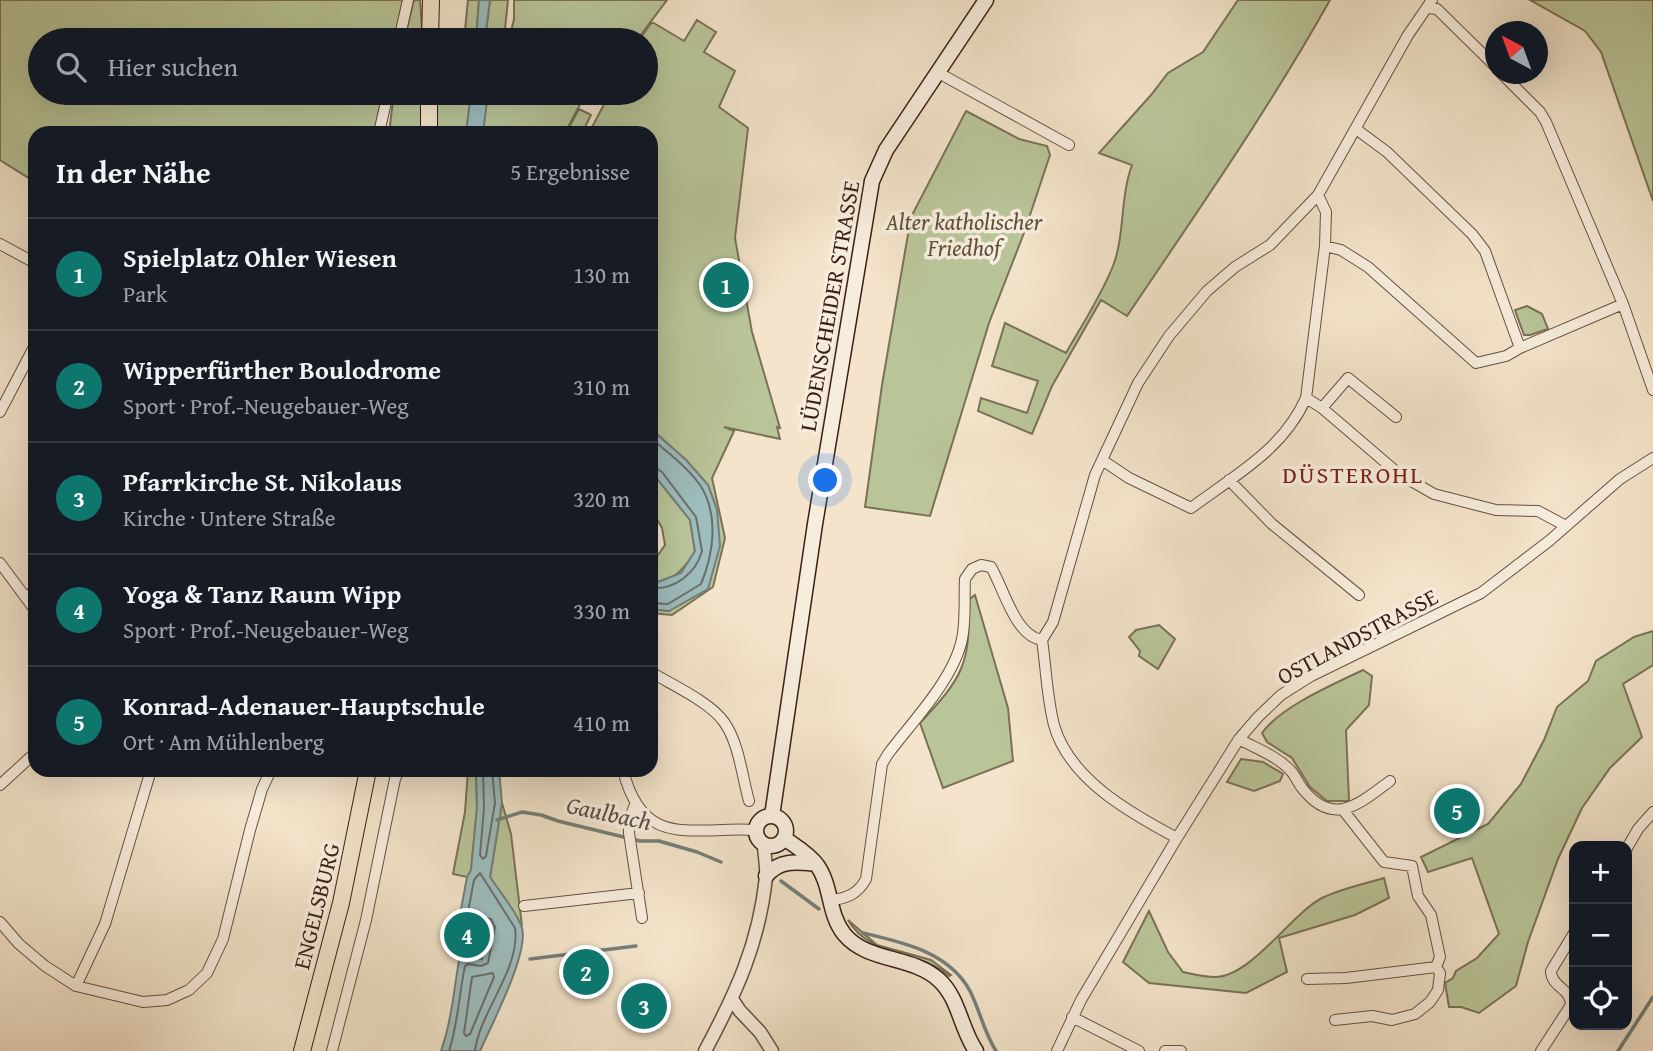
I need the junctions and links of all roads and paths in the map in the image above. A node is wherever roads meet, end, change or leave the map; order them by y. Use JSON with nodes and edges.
{"nodes":[{"id":1,"x":408,"y":0,"type":"edge"},
{"id":2,"x":431,"y":0,"type":"edge"},
{"id":3,"x":986,"y":0,"type":"edge"},
{"id":4,"x":1430,"y":4,"type":"edge"},
{"id":5,"x":402,"y":28,"type":"edge"},
{"id":6,"x":430,"y":28,"type":"edge"},
{"id":7,"x":1485,"y":56,"type":"edge"},
{"id":8,"x":937,"y":72,"type":"junction"},
{"id":9,"x":1512,"y":84,"type":"edge"},
{"id":10,"x":386,"y":105,"type":"edge"},
{"id":11,"x":429,"y":105,"type":"edge"},
{"id":12,"x":384,"y":126,"type":"edge"},
{"id":13,"x":429,"y":126,"type":"edge"},
{"id":14,"x":1356,"y":129,"type":"junction"},
{"id":15,"x":1069,"y":145,"type":"dead end"},
{"id":16,"x":1318,"y":195,"type":"junction"},
{"id":17,"x":0,"y":244,"type":"edge"},
{"id":18,"x":1325,"y":246,"type":"junction"},
{"id":19,"x":28,"y":259,"type":"edge"},
{"id":20,"x":1623,"y":304,"type":"junction"},
{"id":21,"x":1520,"y":348,"type":"junction"},
{"id":22,"x":28,"y":358,"type":"edge"},
{"id":23,"x":1653,"y":390,"type":"edge"},
{"id":24,"x":1306,"y":398,"type":"junction"},
{"id":25,"x":1322,"y":408,"type":"junction"},
{"id":26,"x":0,"y":412,"type":"edge"},
{"id":27,"x":1396,"y":417,"type":"dead end"},
{"id":28,"x":1653,"y":458,"type":"edge"},
{"id":29,"x":1102,"y":460,"type":"junction"},
{"id":30,"x":1229,"y":480,"type":"junction"},
{"id":31,"x":1566,"y":526,"type":"junction"},
{"id":32,"x":0,"y":563,"type":"edge"},
{"id":33,"x":1359,"y":595,"type":"dead end"},
{"id":34,"x":26,"y":598,"type":"joint"},
{"id":35,"x":28,"y":601,"type":"edge"},
{"id":36,"x":1042,"y":640,"type":"junction"},
{"id":37,"x":658,"y":677,"type":"edge"},
{"id":38,"x":1239,"y":738,"type":"junction"},
{"id":39,"x":28,"y":759,"type":"edge"},
{"id":40,"x":148,"y":777,"type":"edge"},
{"id":41,"x":266,"y":777,"type":"edge"},
{"id":42,"x":367,"y":777,"type":"edge"},
{"id":43,"x":397,"y":777,"type":"edge"},
{"id":44,"x":625,"y":777,"type":"edge"},
{"id":45,"x":1390,"y":781,"type":"dead end"},
{"id":46,"x":0,"y":785,"type":"edge"},
{"id":47,"x":748,"y":801,"type":"dead end"},
{"id":48,"x":635,"y":805,"type":"junction"},
{"id":49,"x":1343,"y":810,"type":"junction"},
{"id":50,"x":1653,"y":812,"type":"edge"},
{"id":51,"x":772,"y":816,"type":"junction"},
{"id":52,"x":756,"y":830,"type":"junction"},
{"id":53,"x":784,"y":838,"type":"junction"},
{"id":54,"x":1177,"y":838,"type":"junction"},
{"id":55,"x":1631,"y":841,"type":"edge"},
{"id":56,"x":764,"y":844,"type":"junction"},
{"id":57,"x":816,"y":864,"type":"junction"},
{"id":58,"x":766,"y":876,"type":"junction"},
{"id":59,"x":639,"y":892,"type":"junction"},
{"id":60,"x":830,"y":900,"type":"junction"},
{"id":61,"x":524,"y":906,"type":"dead end"},
{"id":62,"x":642,"y":918,"type":"dead end"},
{"id":63,"x":0,"y":922,"type":"edge"},
{"id":64,"x":1569,"y":941,"type":"edge"},
{"id":65,"x":1436,"y":967,"type":"junction"},
{"id":66,"x":1307,"y":979,"type":"dead end"},
{"id":67,"x":76,"y":986,"type":"junction"},
{"id":68,"x":733,"y":999,"type":"junction"},
{"id":69,"x":740,"y":1011,"type":"junction"},
{"id":70,"x":724,"y":1014,"type":"junction"},
{"id":71,"x":1072,"y":1017,"type":"junction"},
{"id":72,"x":1335,"y":1020,"type":"dead end"},
{"id":73,"x":302,"y":1051,"type":"edge"},
{"id":74,"x":332,"y":1051,"type":"edge"},
{"id":75,"x":705,"y":1051,"type":"edge"},
{"id":76,"x":772,"y":1051,"type":"edge"},
{"id":77,"x":976,"y":1051,"type":"edge"},
{"id":78,"x":1057,"y":1051,"type":"edge"},
{"id":79,"x":1139,"y":1051,"type":"edge"},
{"id":80,"x":1165,"y":1051,"type":"edge"},
{"id":81,"x":1181,"y":1051,"type":"edge"},
{"id":82,"x":1541,"y":1051,"type":"edge"}],
"edges":[{"from":1,"to":5,"type":"street"},
{"from":2,"to":6,"type":"main road"},
{"from":3,"to":8,"type":"main road","name":"LÜDENSCHEIDER STRASSE"},
{"from":4,"to":7,"type":"street"},
{"from":4,"to":14,"type":"street"},
{"from":8,"to":15,"type":"street"},
{"from":8,"to":51,"type":"main road","name":"LÜDENSCHEIDER STRASSE"},
{"from":9,"to":20,"type":"street"},
{"from":10,"to":12,"type":"street"},
{"from":11,"to":13,"type":"main road"},
{"from":14,"to":16,"type":"street"},
{"from":14,"to":21,"type":"street"},
{"from":16,"to":18,"type":"street"},
{"from":16,"to":29,"type":"street"},
{"from":17,"to":19,"type":"street"},
{"from":18,"to":21,"type":"street"},
{"from":18,"to":24,"type":"street"},
{"from":20,"to":21,"type":"street"},
{"from":20,"to":23,"type":"street"},
{"from":22,"to":26,"type":"street"},
{"from":24,"to":25,"type":"street"},
{"from":24,"to":30,"type":"street"},
{"from":25,"to":27,"type":"street"},
{"from":25,"to":31,"type":"street"},
{"from":28,"to":31,"type":"street","name":"OSTLANDSTRASSE"},
{"from":29,"to":30,"type":"street"},
{"from":29,"to":36,"type":"street"},
{"from":30,"to":33,"type":"street"},
{"from":31,"to":38,"type":"street","name":"OSTLANDSTRASSE"},
{"from":32,"to":34,"type":"street"},
{"from":34,"to":35,"type":"street"},
{"from":36,"to":54,"type":"street"},
{"from":36,"to":60,"type":"street"},
{"from":37,"to":47,"type":"street"},
{"from":38,"to":49,"type":"street"},
{"from":38,"to":54,"type":"street","name":"OSTLANDSTRASSE"},
{"from":39,"to":46,"type":"street"},
{"from":40,"to":67,"type":"street"},
{"from":41,"to":67,"type":"street"},
{"from":42,"to":73,"type":"main road","name":"ENGELSBURG"},
{"from":43,"to":74,"type":"street"},
{"from":44,"to":48,"type":"street"},
{"from":45,"to":49,"type":"street"},
{"from":48,"to":52,"type":"street"},
{"from":48,"to":59,"type":"street"},
{"from":49,"to":65,"type":"street"},
{"from":50,"to":55,"type":"street"},
{"from":51,"to":52,"type":"main road"},
{"from":51,"to":53,"type":"main road"},
{"from":52,"to":56,"type":"main road"},
{"from":53,"to":56,"type":"main road"},
{"from":53,"to":57,"type":"main road"},
{"from":54,"to":71,"type":"street","name":"OSTLANDSTRASSE"},
{"from":56,"to":58,"type":"street"},
{"from":57,"to":58,"type":"main road"},
{"from":57,"to":60,"type":"main road"},
{"from":58,"to":68,"type":"street"},
{"from":59,"to":61,"type":"street"},
{"from":59,"to":62,"type":"street"},
{"from":60,"to":77,"type":"main road"},
{"from":63,"to":67,"type":"street"},
{"from":64,"to":82,"type":"street"},
{"from":65,"to":66,"type":"street"},
{"from":65,"to":72,"type":"street"},
{"from":68,"to":69,"type":"street"},
{"from":68,"to":70,"type":"street"},
{"from":69,"to":70,"type":"street"},
{"from":69,"to":76,"type":"street"},
{"from":70,"to":75,"type":"street"},
{"from":71,"to":78,"type":"street","name":"OSTLANDSTRASSE"},
{"from":71,"to":79,"type":"street"},
{"from":80,"to":81,"type":"street"}]}
